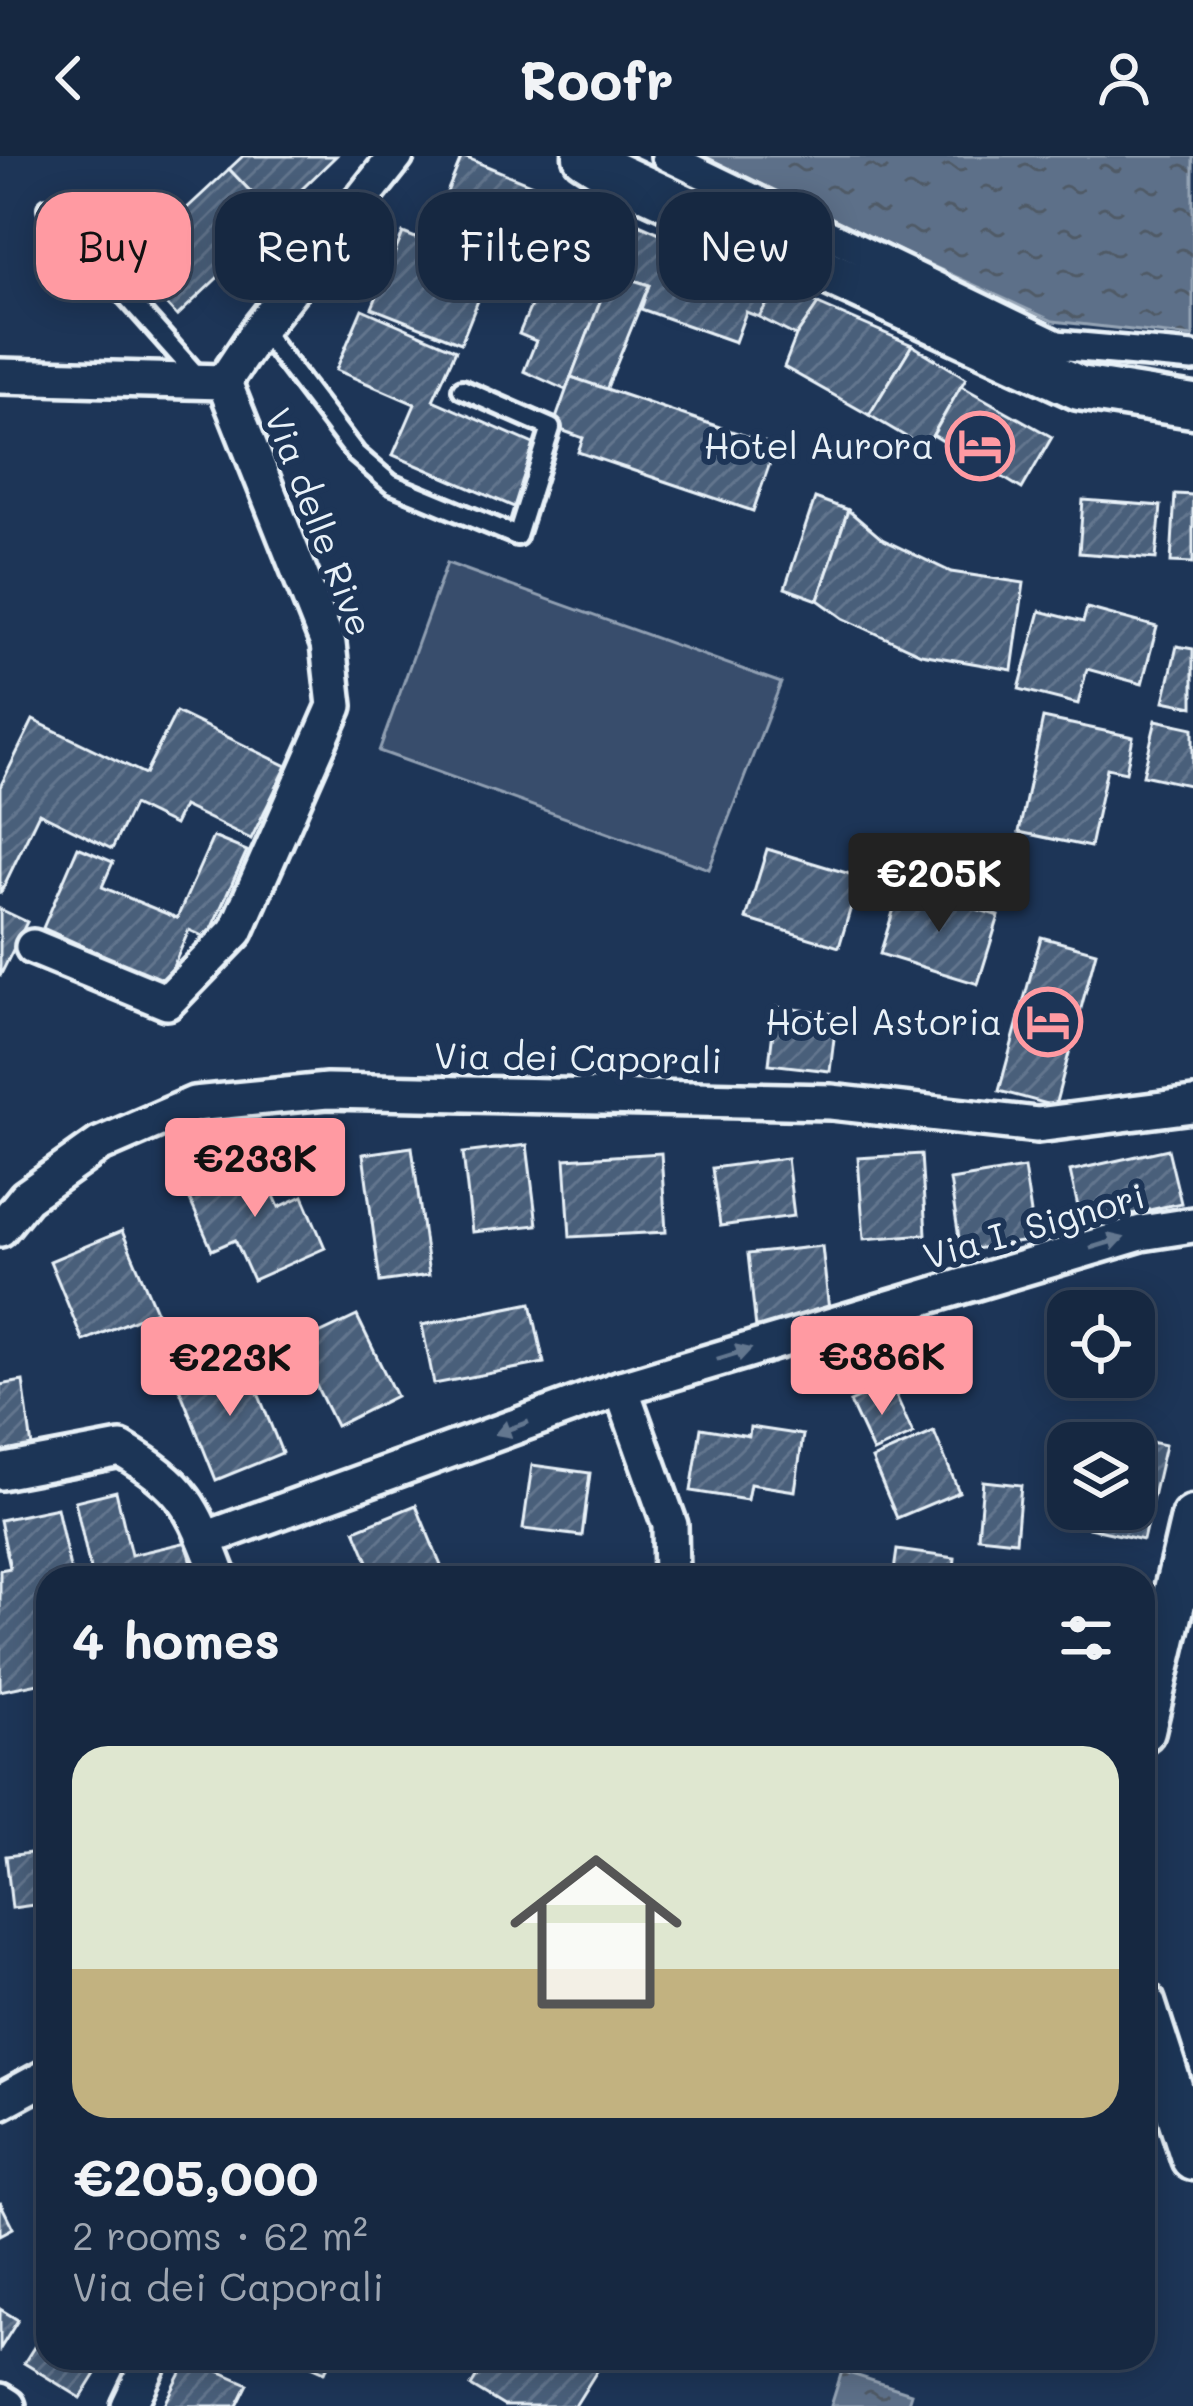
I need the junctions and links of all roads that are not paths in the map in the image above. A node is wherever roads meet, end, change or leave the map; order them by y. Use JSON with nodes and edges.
{"nodes":[{"id":1,"x":397,"y":156,"type":"edge"},
{"id":2,"x":585,"y":156,"type":"edge"},
{"id":3,"x":666,"y":156,"type":"edge"},
{"id":4,"x":135,"y":300,"type":"edge"},
{"id":5,"x":260,"y":328,"type":"junction"},
{"id":6,"x":1193,"y":357,"type":"edge"},
{"id":7,"x":0,"y":376,"type":"edge"},
{"id":8,"x":213,"y":381,"type":"junction"},
{"id":9,"x":462,"y":389,"type":"dead end"},
{"id":10,"x":1193,"y":406,"type":"edge"},
{"id":11,"x":33,"y":947,"type":"dead end"},
{"id":12,"x":1193,"y":1105,"type":"edge"},
{"id":13,"x":14,"y":1194,"type":"edge"},
{"id":14,"x":1193,"y":1225,"type":"edge"},
{"id":15,"x":0,"y":1229,"type":"edge"},
{"id":16,"x":622,"y":1388,"type":"junction"},
{"id":17,"x":0,"y":1472,"type":"edge"},
{"id":18,"x":1193,"y":1518,"type":"edge"},
{"id":19,"x":205,"y":1539,"type":"junction"},
{"id":20,"x":215,"y":1566,"type":"edge"},
{"id":21,"x":671,"y":1566,"type":"edge"},
{"id":22,"x":1155,"y":1679,"type":"edge"},
{"id":23,"x":1155,"y":2049,"type":"edge"},
{"id":24,"x":36,"y":2082,"type":"edge"},
{"id":25,"x":0,"y":2102,"type":"edge"},
{"id":26,"x":1193,"y":2158,"type":"edge"},
{"id":27,"x":146,"y":2370,"type":"edge"},
{"id":28,"x":0,"y":2402,"type":"edge"},
{"id":29,"x":8,"y":2406,"type":"edge"},
{"id":30,"x":129,"y":2406,"type":"edge"}],
"edges":[{"from":1,"to":5,"type":"street","name":"Via delle Rive"},
{"from":2,"to":10,"type":"street"},
{"from":3,"to":6,"type":"street"},
{"from":4,"to":8,"type":"lane"},
{"from":5,"to":8,"type":"street","name":"Via delle Rive"},
{"from":5,"to":9,"type":"lane"},
{"from":7,"to":8,"type":"street"},
{"from":8,"to":11,"type":"street","name":"Via delle Rive"},
{"from":12,"to":13,"type":"street","name":"Via dei Caporali"},
{"from":13,"to":15,"type":"street","name":"Via dei Caporali"},
{"from":16,"to":14,"type":"street","name":"Via I. Signori","one_way":true},
{"from":16,"to":19,"type":"street","name":"Via I. Signori","one_way":true},
{"from":16,"to":21,"type":"street"},
{"from":17,"to":19,"type":"street"},
{"from":18,"to":22,"type":"street"},
{"from":19,"to":20,"type":"street"},
{"from":23,"to":26,"type":"street"},
{"from":24,"to":25,"type":"street"},
{"from":27,"to":30,"type":"street"},
{"from":28,"to":29,"type":"street"}]}
